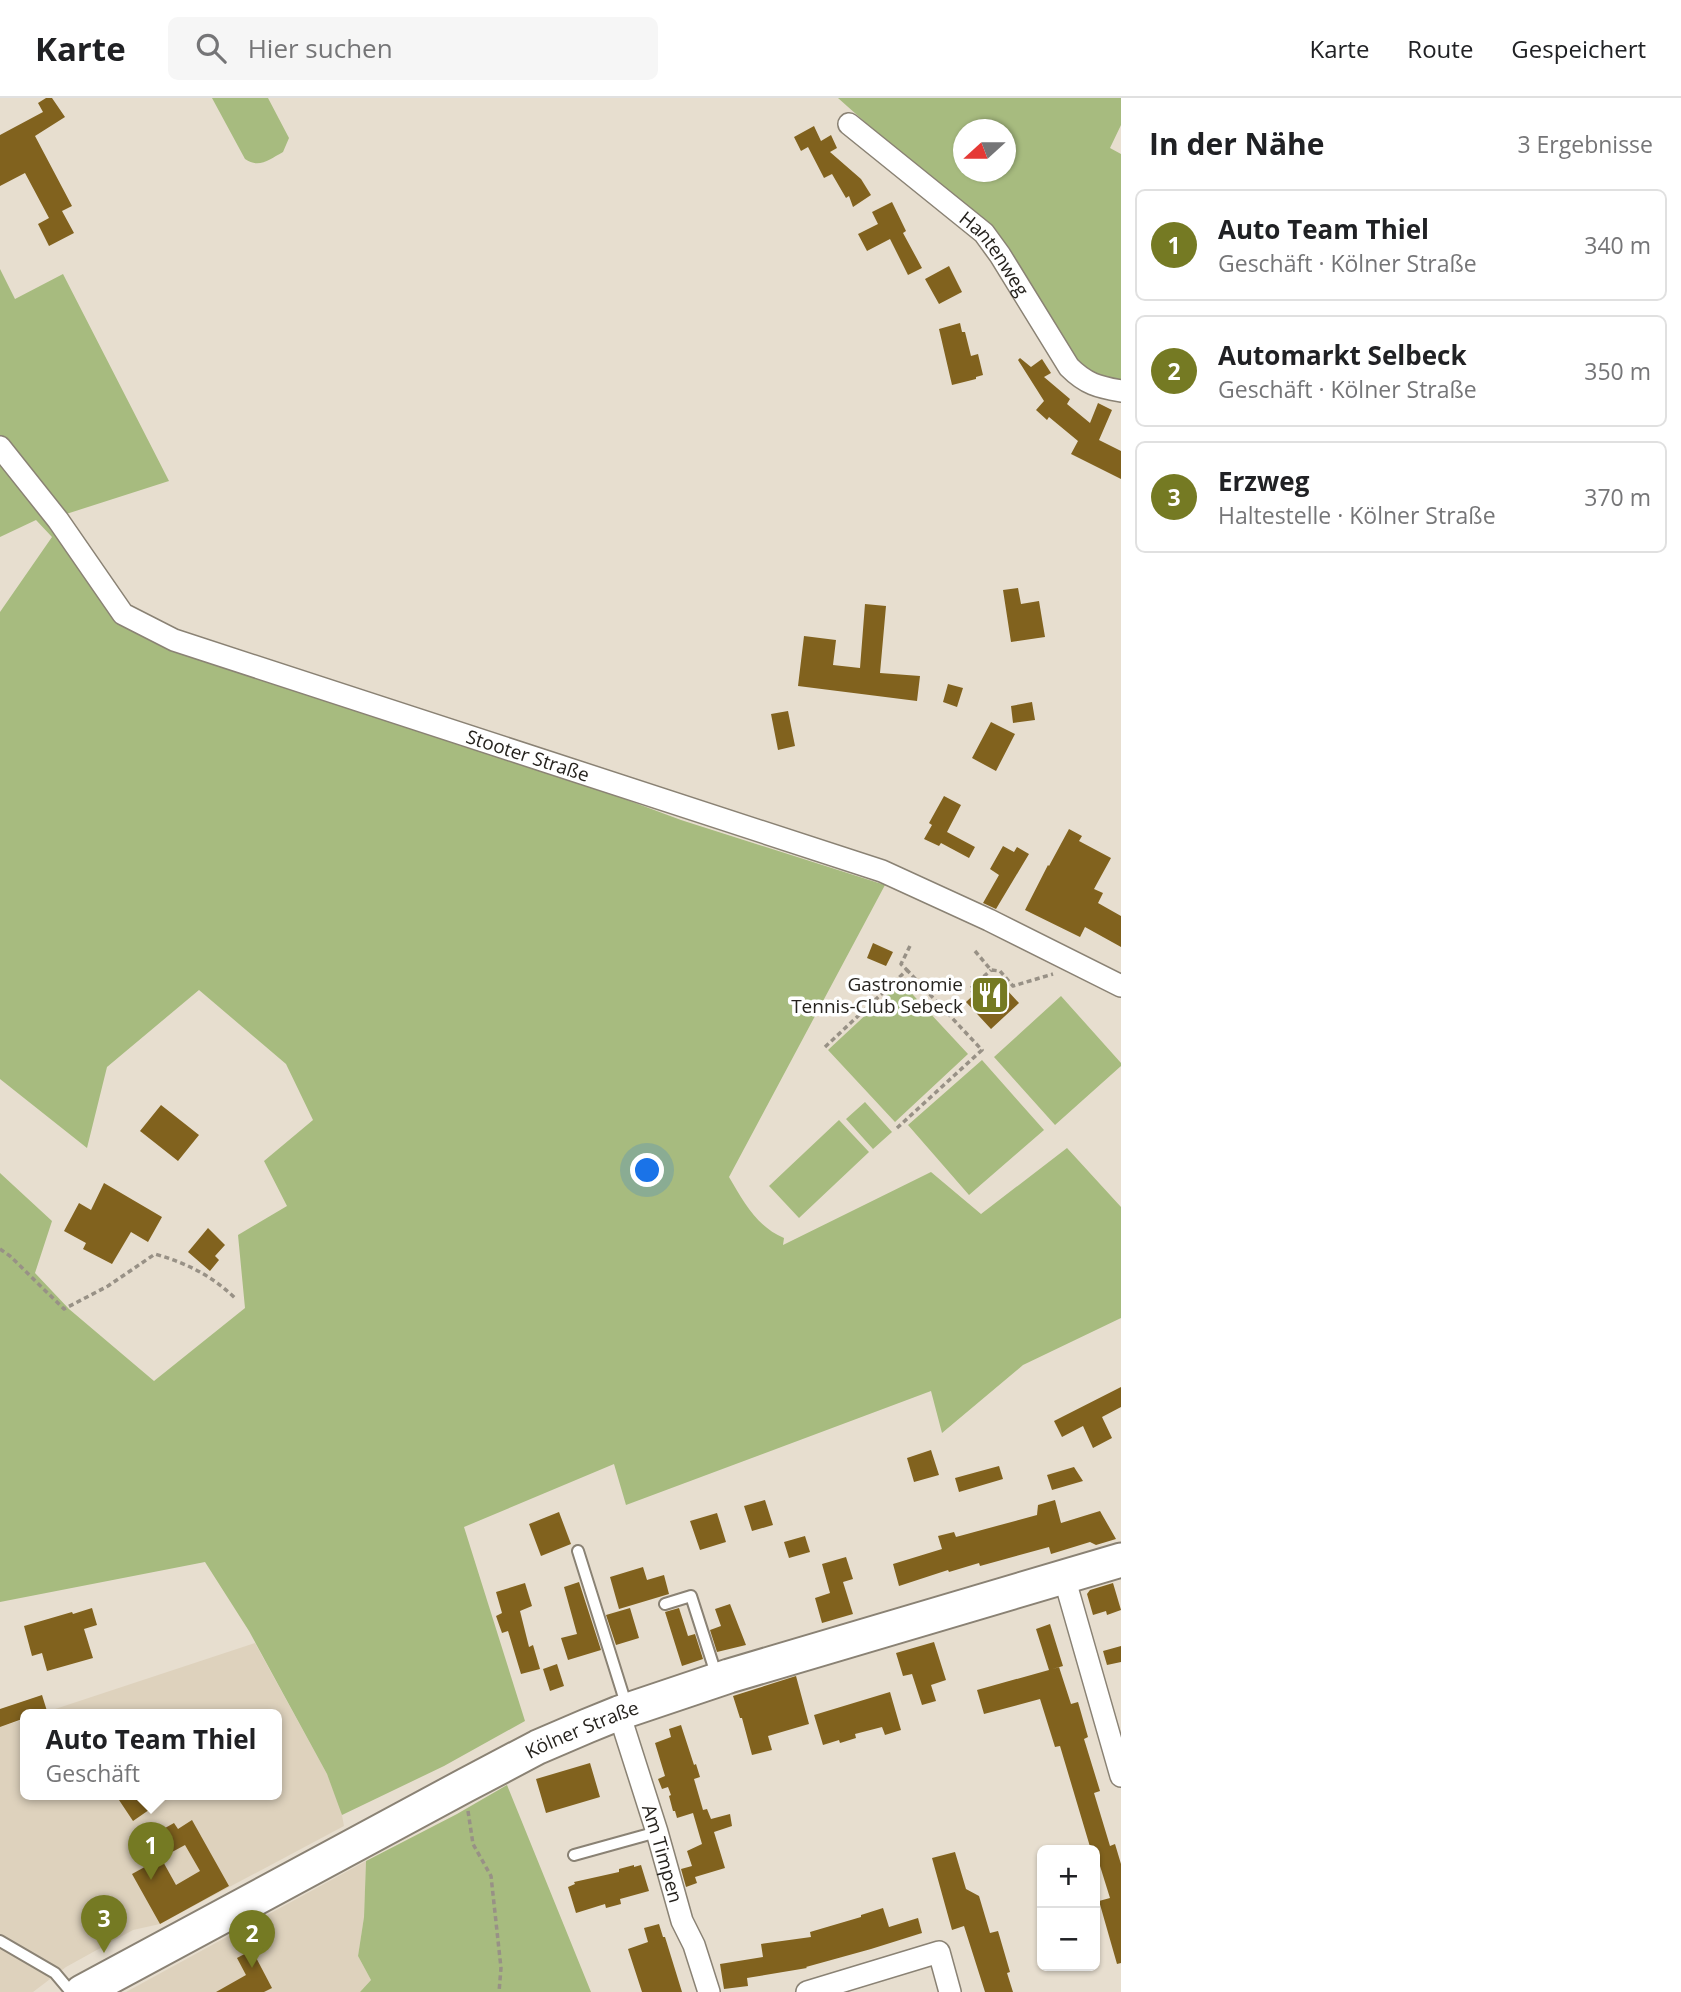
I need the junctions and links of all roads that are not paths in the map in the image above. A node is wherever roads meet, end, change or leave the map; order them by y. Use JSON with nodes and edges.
{"nodes":[{"id":1,"x":849,"y":124,"type":"dead end"},
{"id":2,"x":1121,"y":391,"type":"edge"},
{"id":3,"x":0,"y":447,"type":"edge"},
{"id":4,"x":1121,"y":986,"type":"edge"},
{"id":5,"x":578,"y":1551,"type":"dead end"},
{"id":6,"x":1121,"y":1560,"type":"edge"},
{"id":7,"x":1064,"y":1577,"type":"junction"},
{"id":8,"x":665,"y":1604,"type":"dead end"},
{"id":9,"x":718,"y":1680,"type":"junction"},
{"id":10,"x":623,"y":1711,"type":"junction"},
{"id":11,"x":1121,"y":1776,"type":"edge"},
{"id":12,"x":657,"y":1832,"type":"junction"},
{"id":13,"x":574,"y":1855,"type":"dead end"},
{"id":14,"x":0,"y":1941,"type":"edge"},
{"id":15,"x":71,"y":1992,"type":"edge"},
{"id":16,"x":82,"y":1992,"type":"edge"},
{"id":17,"x":709,"y":1992,"type":"edge"},
{"id":18,"x":807,"y":1992,"type":"edge"},
{"id":19,"x":950,"y":1992,"type":"edge"}],
"edges":[{"from":1,"to":2,"type":"street","name":"Hantenweg"},
{"from":3,"to":4,"type":"street","name":"Stooter Straße"},
{"from":5,"to":10,"type":"lane"},
{"from":6,"to":7,"type":"main road","name":"Kölner Straße"},
{"from":7,"to":9,"type":"main road","name":"Kölner Straße"},
{"from":7,"to":11,"type":"street"},
{"from":8,"to":9,"type":"lane"},
{"from":9,"to":10,"type":"main road","name":"Kölner Straße"},
{"from":10,"to":12,"type":"street","name":"Am Timpen"},
{"from":10,"to":16,"type":"main road","name":"Kölner Straße"},
{"from":12,"to":13,"type":"lane"},
{"from":12,"to":17,"type":"street","name":"Am Timpen"},
{"from":14,"to":15,"type":"lane"},
{"from":18,"to":19,"type":"street"}]}
